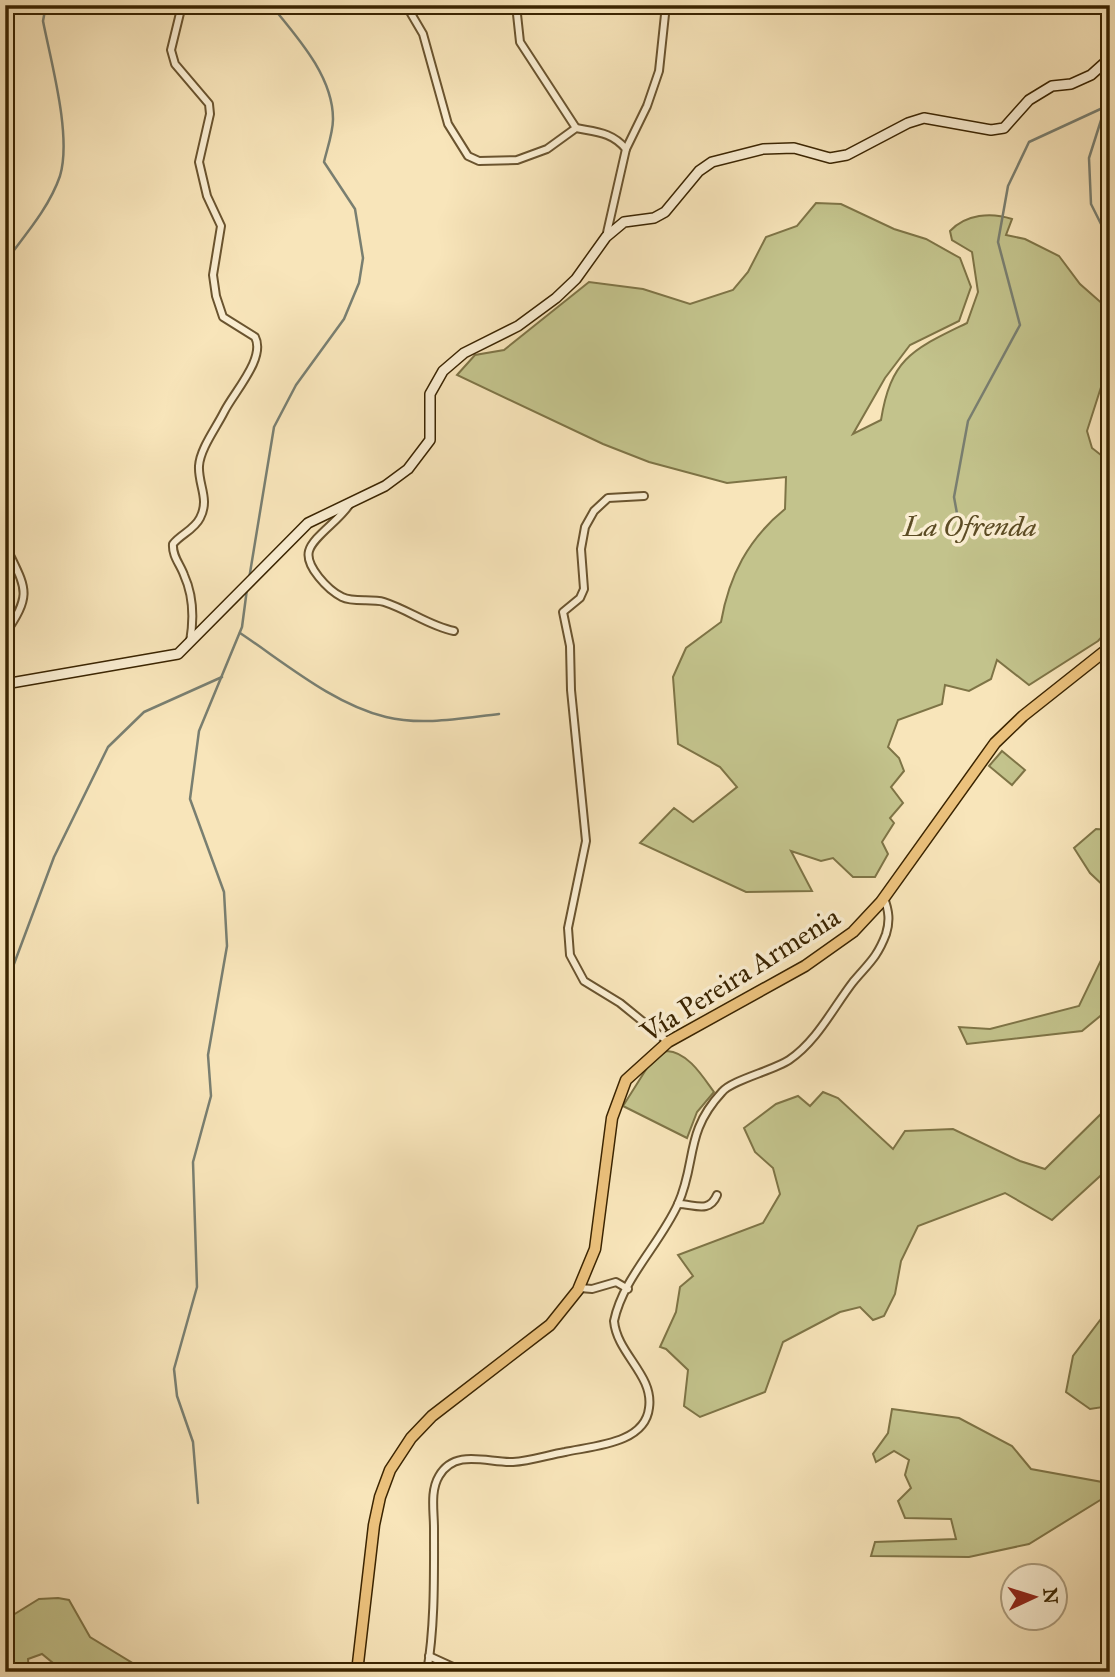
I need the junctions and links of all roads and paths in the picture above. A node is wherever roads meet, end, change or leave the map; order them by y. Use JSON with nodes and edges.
{"nodes":[{"id":1,"x":182,"y":5,"type":"edge"},
{"id":2,"x":406,"y":5,"type":"edge"},
{"id":3,"x":516,"y":5,"type":"edge"},
{"id":4,"x":666,"y":5,"type":"edge"},
{"id":5,"x":845,"y":5,"type":"edge"},
{"id":6,"x":892,"y":5,"type":"edge"},
{"id":7,"x":1110,"y":58,"type":"edge"},
{"id":8,"x":576,"y":128,"type":"junction"},
{"id":9,"x":626,"y":149,"type":"junction"},
{"id":10,"x":606,"y":237,"type":"junction"},
{"id":11,"x":644,"y":496,"type":"dead end"},
{"id":12,"x":352,"y":501,"type":"junction"},
{"id":13,"x":6,"y":547,"type":"edge"},
{"id":14,"x":454,"y":631,"type":"dead end"},
{"id":15,"x":5,"y":634,"type":"edge"},
{"id":16,"x":190,"y":643,"type":"junction"},
{"id":17,"x":1110,"y":647,"type":"edge"},
{"id":18,"x":5,"y":684,"type":"edge"},
{"id":19,"x":884,"y":898,"type":"junction"},
{"id":20,"x":667,"y":1042,"type":"junction"},
{"id":21,"x":717,"y":1195,"type":"dead end"},
{"id":22,"x":678,"y":1204,"type":"junction"},
{"id":23,"x":580,"y":1288,"type":"junction"},
{"id":24,"x":628,"y":1289,"type":"junction"},
{"id":25,"x":429,"y":1657,"type":"junction"},
{"id":26,"x":357,"y":1672,"type":"edge"},
{"id":27,"x":427,"y":1672,"type":"edge"},
{"id":28,"x":464,"y":1672,"type":"edge"}],
"edges":[{"from":1,"to":16,"type":"street"},
{"from":2,"to":8,"type":"street"},
{"from":3,"to":8,"type":"street"},
{"from":4,"to":9,"type":"street"},
{"from":5,"to":6,"type":"street"},
{"from":7,"to":10,"type":"street"},
{"from":8,"to":9,"type":"street"},
{"from":9,"to":10,"type":"street"},
{"from":10,"to":12,"type":"street"},
{"from":11,"to":20,"type":"street"},
{"from":12,"to":14,"type":"street"},
{"from":12,"to":16,"type":"street"},
{"from":13,"to":15,"type":"street"},
{"from":16,"to":18,"type":"street"},
{"from":17,"to":19,"type":"main road","name":"Vía Pereira Armenia"},
{"from":19,"to":20,"type":"main road","name":"Vía Pereira Armenia"},
{"from":19,"to":22,"type":"street"},
{"from":20,"to":23,"type":"main road","name":"Vía Pereira Armenia"},
{"from":21,"to":22,"type":"street"},
{"from":22,"to":24,"type":"street"},
{"from":23,"to":24,"type":"street"},
{"from":23,"to":26,"type":"main road","name":"Vía Pereira Armenia"},
{"from":24,"to":25,"type":"street"},
{"from":25,"to":27,"type":"street"},
{"from":25,"to":28,"type":"street"}]}
